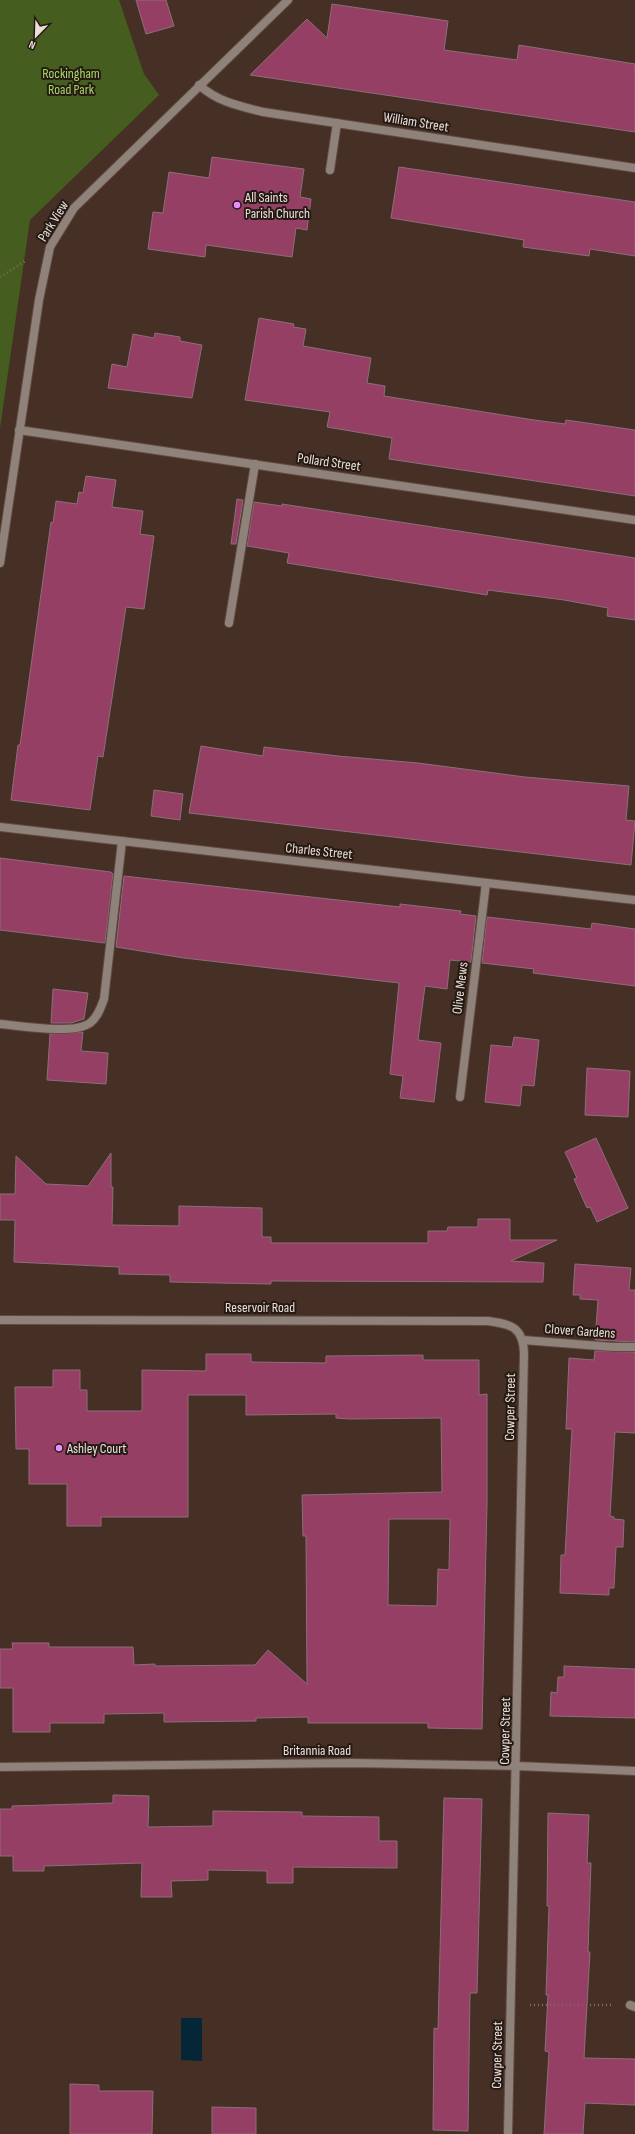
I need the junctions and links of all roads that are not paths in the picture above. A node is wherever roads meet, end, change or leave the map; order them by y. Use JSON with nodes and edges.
{"nodes":[{"id":1,"x":288,"y":0,"type":"edge"},
{"id":2,"x":199,"y":85,"type":"junction"},
{"id":3,"x":337,"y":123,"type":"junction"},
{"id":4,"x":635,"y":168,"type":"edge"},
{"id":5,"x":330,"y":170,"type":"dead end"},
{"id":6,"x":19,"y":430,"type":"junction"},
{"id":7,"x":255,"y":464,"type":"junction"},
{"id":8,"x":635,"y":520,"type":"edge"},
{"id":9,"x":0,"y":563,"type":"edge"},
{"id":10,"x":229,"y":623,"type":"dead end"},
{"id":11,"x":0,"y":827,"type":"edge"},
{"id":12,"x":122,"y":841,"type":"junction"},
{"id":13,"x":486,"y":883,"type":"junction"},
{"id":14,"x":635,"y":900,"type":"edge"},
{"id":15,"x":0,"y":1024,"type":"edge"},
{"id":16,"x":460,"y":1097,"type":"dead end"},
{"id":17,"x":0,"y":1320,"type":"edge"},
{"id":18,"x":518,"y":1330,"type":"joint"},
{"id":19,"x":523,"y":1340,"type":"junction"},
{"id":20,"x":635,"y":1347,"type":"edge"},
{"id":21,"x":517,"y":1766,"type":"junction"},
{"id":22,"x":0,"y":1767,"type":"edge"},
{"id":23,"x":635,"y":1771,"type":"edge"},
{"id":24,"x":508,"y":2134,"type":"edge"}],
"edges":[{"from":1,"to":2,"type":"street","name":"Park View"},
{"from":2,"to":3,"type":"street","name":"William Street"},
{"from":2,"to":6,"type":"street","name":"Park View"},
{"from":3,"to":4,"type":"street","name":"William Street"},
{"from":3,"to":5,"type":"street"},
{"from":6,"to":7,"type":"street","name":"Pollard Street"},
{"from":6,"to":9,"type":"street","name":"Park View"},
{"from":7,"to":8,"type":"street","name":"Pollard Street"},
{"from":7,"to":10,"type":"street"},
{"from":11,"to":12,"type":"street","name":"Charles Street"},
{"from":12,"to":13,"type":"street","name":"Charles Street"},
{"from":12,"to":15,"type":"street"},
{"from":13,"to":14,"type":"street","name":"Charles Street"},
{"from":13,"to":16,"type":"street","name":"Olive Mews"},
{"from":17,"to":18,"type":"street","name":"Reservoir Road"},
{"from":18,"to":19,"type":"street","name":"Cowper Street"},
{"from":19,"to":20,"type":"street","name":"Clover Gardens"},
{"from":19,"to":21,"type":"street","name":"Cowper Street"},
{"from":21,"to":22,"type":"street","name":"Britannia Road"},
{"from":21,"to":23,"type":"street","name":"Britannia Road"},
{"from":21,"to":24,"type":"street","name":"Cowper Street"}]}
